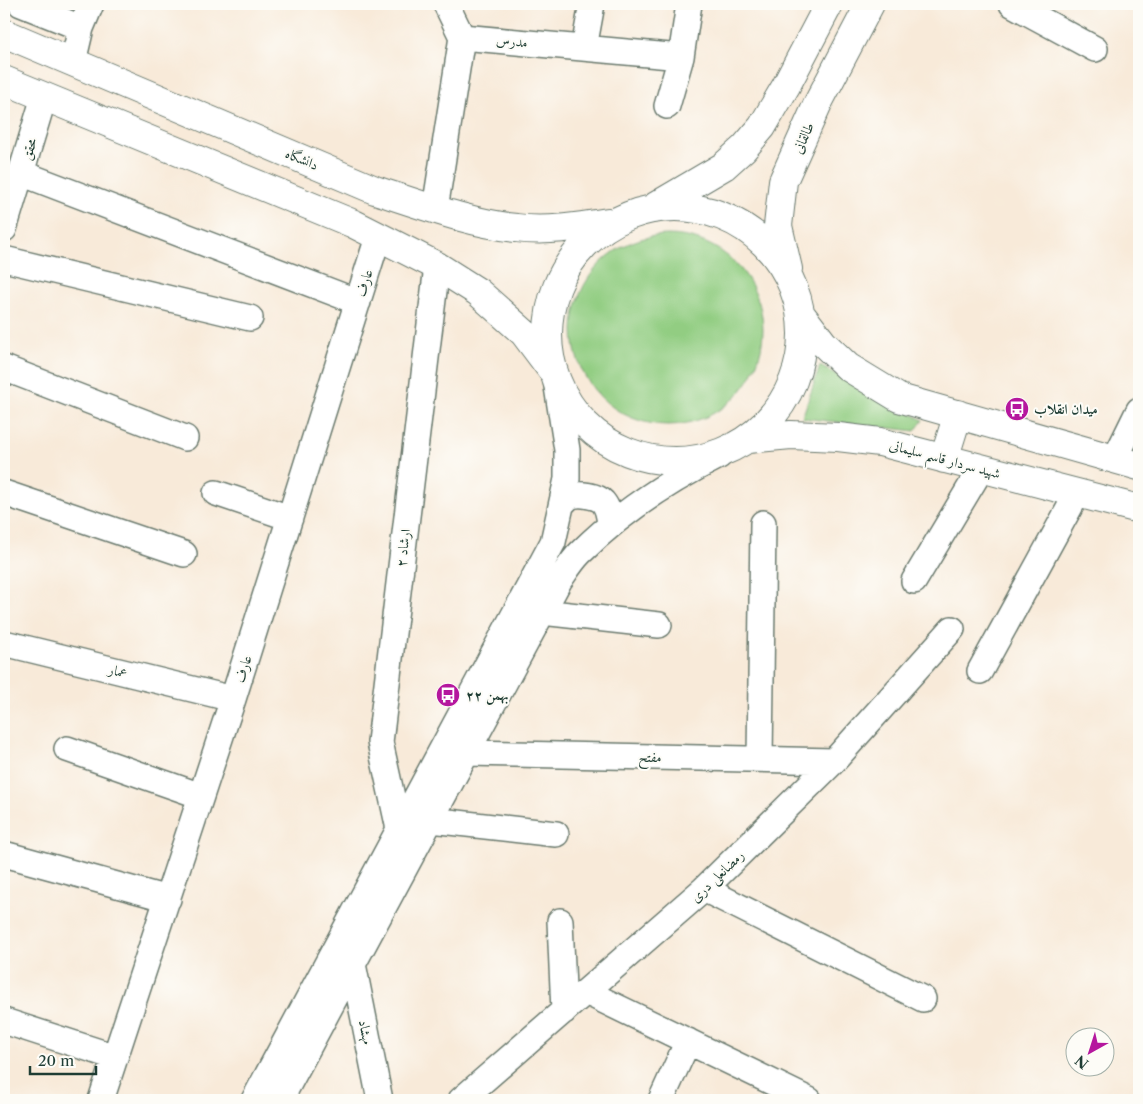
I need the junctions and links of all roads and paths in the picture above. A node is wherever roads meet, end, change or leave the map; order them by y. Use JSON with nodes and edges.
{"nodes":[{"id":1,"x":21,"y":4,"type":"edge"},
{"id":2,"x":90,"y":4,"type":"edge"},
{"id":3,"x":446,"y":4,"type":"edge"},
{"id":4,"x":592,"y":4,"type":"edge"},
{"id":5,"x":689,"y":4,"type":"edge"},
{"id":6,"x":830,"y":4,"type":"edge"},
{"id":7,"x":870,"y":4,"type":"edge"},
{"id":8,"x":1012,"y":4,"type":"edge"},
{"id":9,"x":81,"y":28,"type":"junction"},
{"id":10,"x":4,"y":33,"type":"edge"},
{"id":11,"x":462,"y":36,"type":"junction"},
{"id":12,"x":584,"y":48,"type":"junction"},
{"id":13,"x":1095,"y":50,"type":"dead end"},
{"id":14,"x":681,"y":57,"type":"junction"},
{"id":15,"x":73,"y":62,"type":"junction"},
{"id":16,"x":4,"y":80,"type":"edge"},
{"id":17,"x":44,"y":97,"type":"junction"},
{"id":18,"x":667,"y":106,"type":"dead end"},
{"id":19,"x":21,"y":173,"type":"junction"},
{"id":20,"x":435,"y":209,"type":"junction"},
{"id":21,"x":648,"y":210,"type":"junction"},
{"id":22,"x":614,"y":220,"type":"junction"},
{"id":23,"x":4,"y":229,"type":"edge"},
{"id":24,"x":378,"y":236,"type":"junction"},
{"id":25,"x":4,"y":258,"type":"edge"},
{"id":26,"x":437,"y":266,"type":"junction"},
{"id":27,"x":791,"y":283,"type":"junction"},
{"id":28,"x":358,"y":302,"type":"junction"},
{"id":29,"x":803,"y":317,"type":"junction"},
{"id":30,"x":250,"y":318,"type":"dead end"},
{"id":31,"x":4,"y":368,"type":"edge"},
{"id":32,"x":554,"y":374,"type":"junction"},
{"id":33,"x":1139,"y":410,"type":"edge"},
{"id":34,"x":958,"y":414,"type":"junction"},
{"id":35,"x":185,"y":438,"type":"dead end"},
{"id":36,"x":748,"y":439,"type":"junction"},
{"id":37,"x":719,"y":456,"type":"junction"},
{"id":38,"x":944,"y":460,"type":"junction"},
{"id":39,"x":1127,"y":462,"type":"edge"},
{"id":40,"x":981,"y":469,"type":"junction"},
{"id":41,"x":4,"y":493,"type":"edge"},
{"id":42,"x":216,"y":493,"type":"dead end"},
{"id":43,"x":1077,"y":494,"type":"junction"},
{"id":44,"x":563,"y":503,"type":"junction"},
{"id":45,"x":1139,"y":510,"type":"edge"},
{"id":46,"x":290,"y":518,"type":"junction"},
{"id":47,"x":763,"y":524,"type":"dead end"},
{"id":48,"x":610,"y":525,"type":"junction"},
{"id":49,"x":184,"y":554,"type":"dead end"},
{"id":50,"x":914,"y":581,"type":"dead end"},
{"id":51,"x":542,"y":612,"type":"junction"},
{"id":52,"x":659,"y":625,"type":"dead end"},
{"id":53,"x":952,"y":629,"type":"dead end"},
{"id":54,"x":4,"y":643,"type":"edge"},
{"id":55,"x":980,"y":671,"type":"dead end"},
{"id":56,"x":233,"y":699,"type":"junction"},
{"id":57,"x":67,"y":749,"type":"dead end"},
{"id":58,"x":467,"y":753,"type":"junction"},
{"id":59,"x":760,"y":759,"type":"junction"},
{"id":60,"x":834,"y":761,"type":"junction"},
{"id":61,"x":201,"y":796,"type":"junction"},
{"id":62,"x":431,"y":820,"type":"junction"},
{"id":63,"x":399,"y":830,"type":"junction"},
{"id":64,"x":556,"y":834,"type":"dead end"},
{"id":65,"x":4,"y":854,"type":"edge"},
{"id":66,"x":704,"y":889,"type":"junction"},
{"id":67,"x":168,"y":898,"type":"junction"},
{"id":68,"x":560,"y":921,"type":"dead end"},
{"id":69,"x":353,"y":964,"type":"junction"},
{"id":70,"x":586,"y":992,"type":"junction"},
{"id":71,"x":923,"y":999,"type":"dead end"},
{"id":72,"x":564,"y":1011,"type":"junction"},
{"id":73,"x":4,"y":1022,"type":"edge"},
{"id":74,"x":688,"y":1041,"type":"junction"},
{"id":75,"x":115,"y":1057,"type":"junction"},
{"id":76,"x":101,"y":1100,"type":"edge"},
{"id":77,"x":254,"y":1100,"type":"edge"},
{"id":78,"x":280,"y":1100,"type":"edge"},
{"id":79,"x":380,"y":1100,"type":"edge"},
{"id":80,"x":461,"y":1100,"type":"edge"},
{"id":81,"x":662,"y":1100,"type":"edge"},
{"id":82,"x":809,"y":1100,"type":"edge"}],
"edges":[{"from":1,"to":9,"type":"street"},
{"from":2,"to":9,"type":"street"},
{"from":3,"to":11,"type":"street"},
{"from":4,"to":12,"type":"street"},
{"from":5,"to":14,"type":"street"},
{"from":6,"to":21,"type":"main road"},
{"from":7,"to":27,"type":"main road","name":"طالقانی"},
{"from":8,"to":13,"type":"street"},
{"from":9,"to":15,"type":"street"},
{"from":10,"to":15,"type":"main road","name":"دانشگاه"},
{"from":11,"to":12,"type":"street","name":"مدرس"},
{"from":11,"to":20,"type":"street"},
{"from":12,"to":14,"type":"street","name":"مدرس"},
{"from":14,"to":18,"type":"street"},
{"from":15,"to":20,"type":"main road","name":"دانشگاه"},
{"from":16,"to":17,"type":"main road"},
{"from":17,"to":19,"type":"street","name":"محقق"},
{"from":17,"to":24,"type":"main road"},
{"from":19,"to":23,"type":"street","name":"محقق"},
{"from":19,"to":28,"type":"street"},
{"from":20,"to":22,"type":"main road","name":"دانشگاه"},
{"from":21,"to":22,"type":"main road"},
{"from":21,"to":27,"type":"main road"},
{"from":22,"to":32,"type":"main road"},
{"from":24,"to":26,"type":"main road"},
{"from":24,"to":28,"type":"street","name":"عارف"},
{"from":25,"to":30,"type":"street"},
{"from":26,"to":32,"type":"main road"},
{"from":26,"to":63,"type":"street","name":"ارشاد ۲"},
{"from":27,"to":29,"type":"main road"},
{"from":28,"to":46,"type":"street","name":"عارف"},
{"from":29,"to":34,"type":"main road"},
{"from":29,"to":36,"type":"main road"},
{"from":31,"to":35,"type":"street"},
{"from":32,"to":37,"type":"main road"},
{"from":32,"to":44,"type":"street"},
{"from":33,"to":39,"type":"street"},
{"from":34,"to":38,"type":"main road"},
{"from":34,"to":39,"type":"main road"},
{"from":36,"to":37,"type":"main road"},
{"from":36,"to":38,"type":"main road","name":"شهید سردار قاسم سلیمانی"},
{"from":37,"to":48,"type":"street"},
{"from":38,"to":40,"type":"main road","name":"شهید سردار قاسم سلیمانی"},
{"from":40,"to":43,"type":"main road","name":"شهید سردار قاسم سلیمانی"},
{"from":40,"to":50,"type":"street"},
{"from":41,"to":49,"type":"street"},
{"from":42,"to":46,"type":"street"},
{"from":43,"to":45,"type":"main road","name":"شهید سردار قاسم سلیمانی"},
{"from":43,"to":55,"type":"street"},
{"from":44,"to":48,"type":"street"},
{"from":44,"to":63,"type":"street"},
{"from":46,"to":56,"type":"street","name":"عارف"},
{"from":47,"to":59,"type":"street"},
{"from":48,"to":51,"type":"street"},
{"from":51,"to":52,"type":"street"},
{"from":51,"to":58,"type":"street"},
{"from":53,"to":60,"type":"street","name":"رمضانعلی دری"},
{"from":54,"to":56,"type":"street","name":"عمار"},
{"from":56,"to":61,"type":"street","name":"عارف"},
{"from":57,"to":61,"type":"street"},
{"from":58,"to":59,"type":"street","name":"مفتح"},
{"from":58,"to":62,"type":"street"},
{"from":59,"to":60,"type":"street","name":"مفتح"},
{"from":60,"to":66,"type":"street","name":"رمضانعلی دری"},
{"from":61,"to":67,"type":"street","name":"عارف"},
{"from":62,"to":64,"type":"street"},
{"from":62,"to":69,"type":"street"},
{"from":63,"to":77,"type":"street"},
{"from":65,"to":67,"type":"street"},
{"from":66,"to":70,"type":"street","name":"رمضانعلی دری"},
{"from":66,"to":71,"type":"street"},
{"from":67,"to":75,"type":"street","name":"عارف"},
{"from":68,"to":72,"type":"street"},
{"from":69,"to":78,"type":"street"},
{"from":69,"to":79,"type":"street","name":"مهشاد"},
{"from":70,"to":72,"type":"street","name":"رمضانعلی دری"},
{"from":70,"to":74,"type":"street"},
{"from":72,"to":80,"type":"street","name":"رمضانعلی دری"},
{"from":73,"to":75,"type":"street"},
{"from":74,"to":81,"type":"street"},
{"from":74,"to":82,"type":"street"},
{"from":75,"to":76,"type":"street","name":"عارف"}]}
